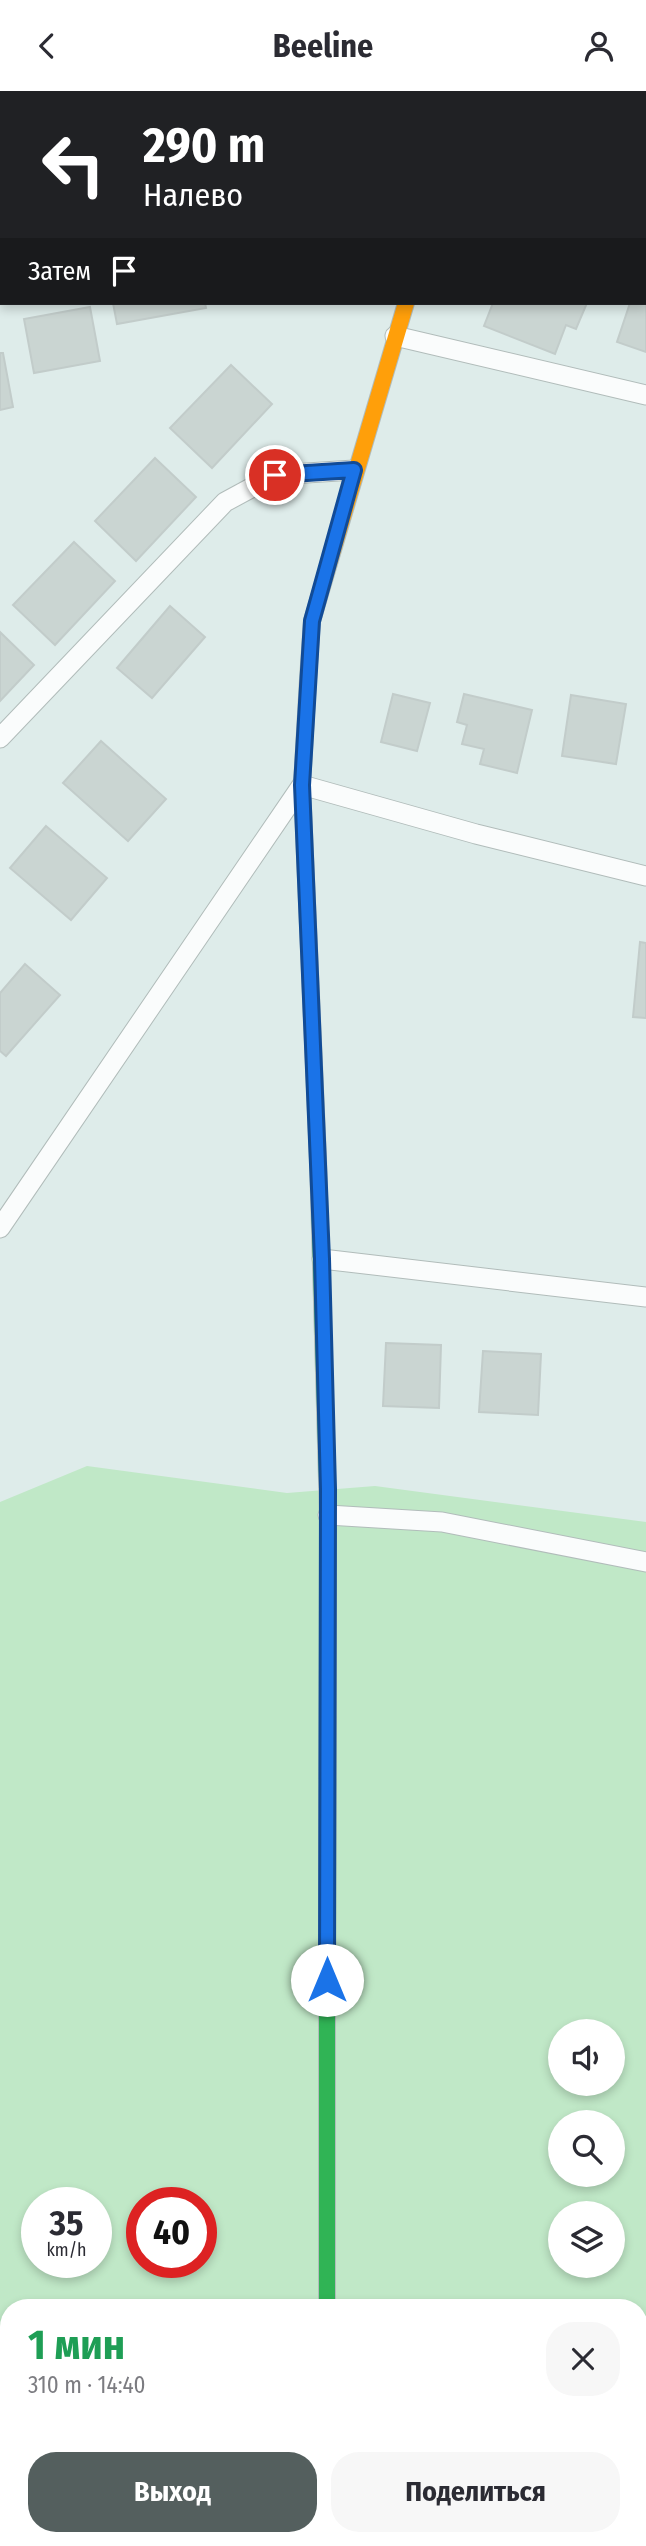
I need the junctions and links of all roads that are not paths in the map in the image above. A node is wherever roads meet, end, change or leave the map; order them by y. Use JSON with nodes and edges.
{"nodes":[{"id":1,"x":404,"y":305,"type":"edge"},
{"id":2,"x":395,"y":336,"type":"junction"},
{"id":3,"x":646,"y":395,"type":"edge"},
{"id":4,"x":354,"y":470,"type":"junction"},
{"id":5,"x":0,"y":739,"type":"edge"},
{"id":6,"x":302,"y":785,"type":"junction"},
{"id":7,"x":646,"y":876,"type":"edge"},
{"id":8,"x":0,"y":1229,"type":"edge"},
{"id":9,"x":322,"y":1259,"type":"junction"},
{"id":10,"x":646,"y":1297,"type":"edge"},
{"id":11,"x":328,"y":1515,"type":"junction"},
{"id":12,"x":646,"y":1562,"type":"edge"},
{"id":13,"x":327,"y":2299,"type":"edge"}],
"edges":[{"from":1,"to":2,"type":"street"},
{"from":2,"to":3,"type":"lane"},
{"from":2,"to":4,"type":"street"},
{"from":4,"to":5,"type":"lane"},
{"from":4,"to":6,"type":"street"},
{"from":6,"to":7,"type":"lane"},
{"from":6,"to":8,"type":"lane"},
{"from":6,"to":9,"type":"street"},
{"from":9,"to":10,"type":"lane"},
{"from":9,"to":11,"type":"street"},
{"from":11,"to":12,"type":"lane"},
{"from":11,"to":13,"type":"street"}]}
